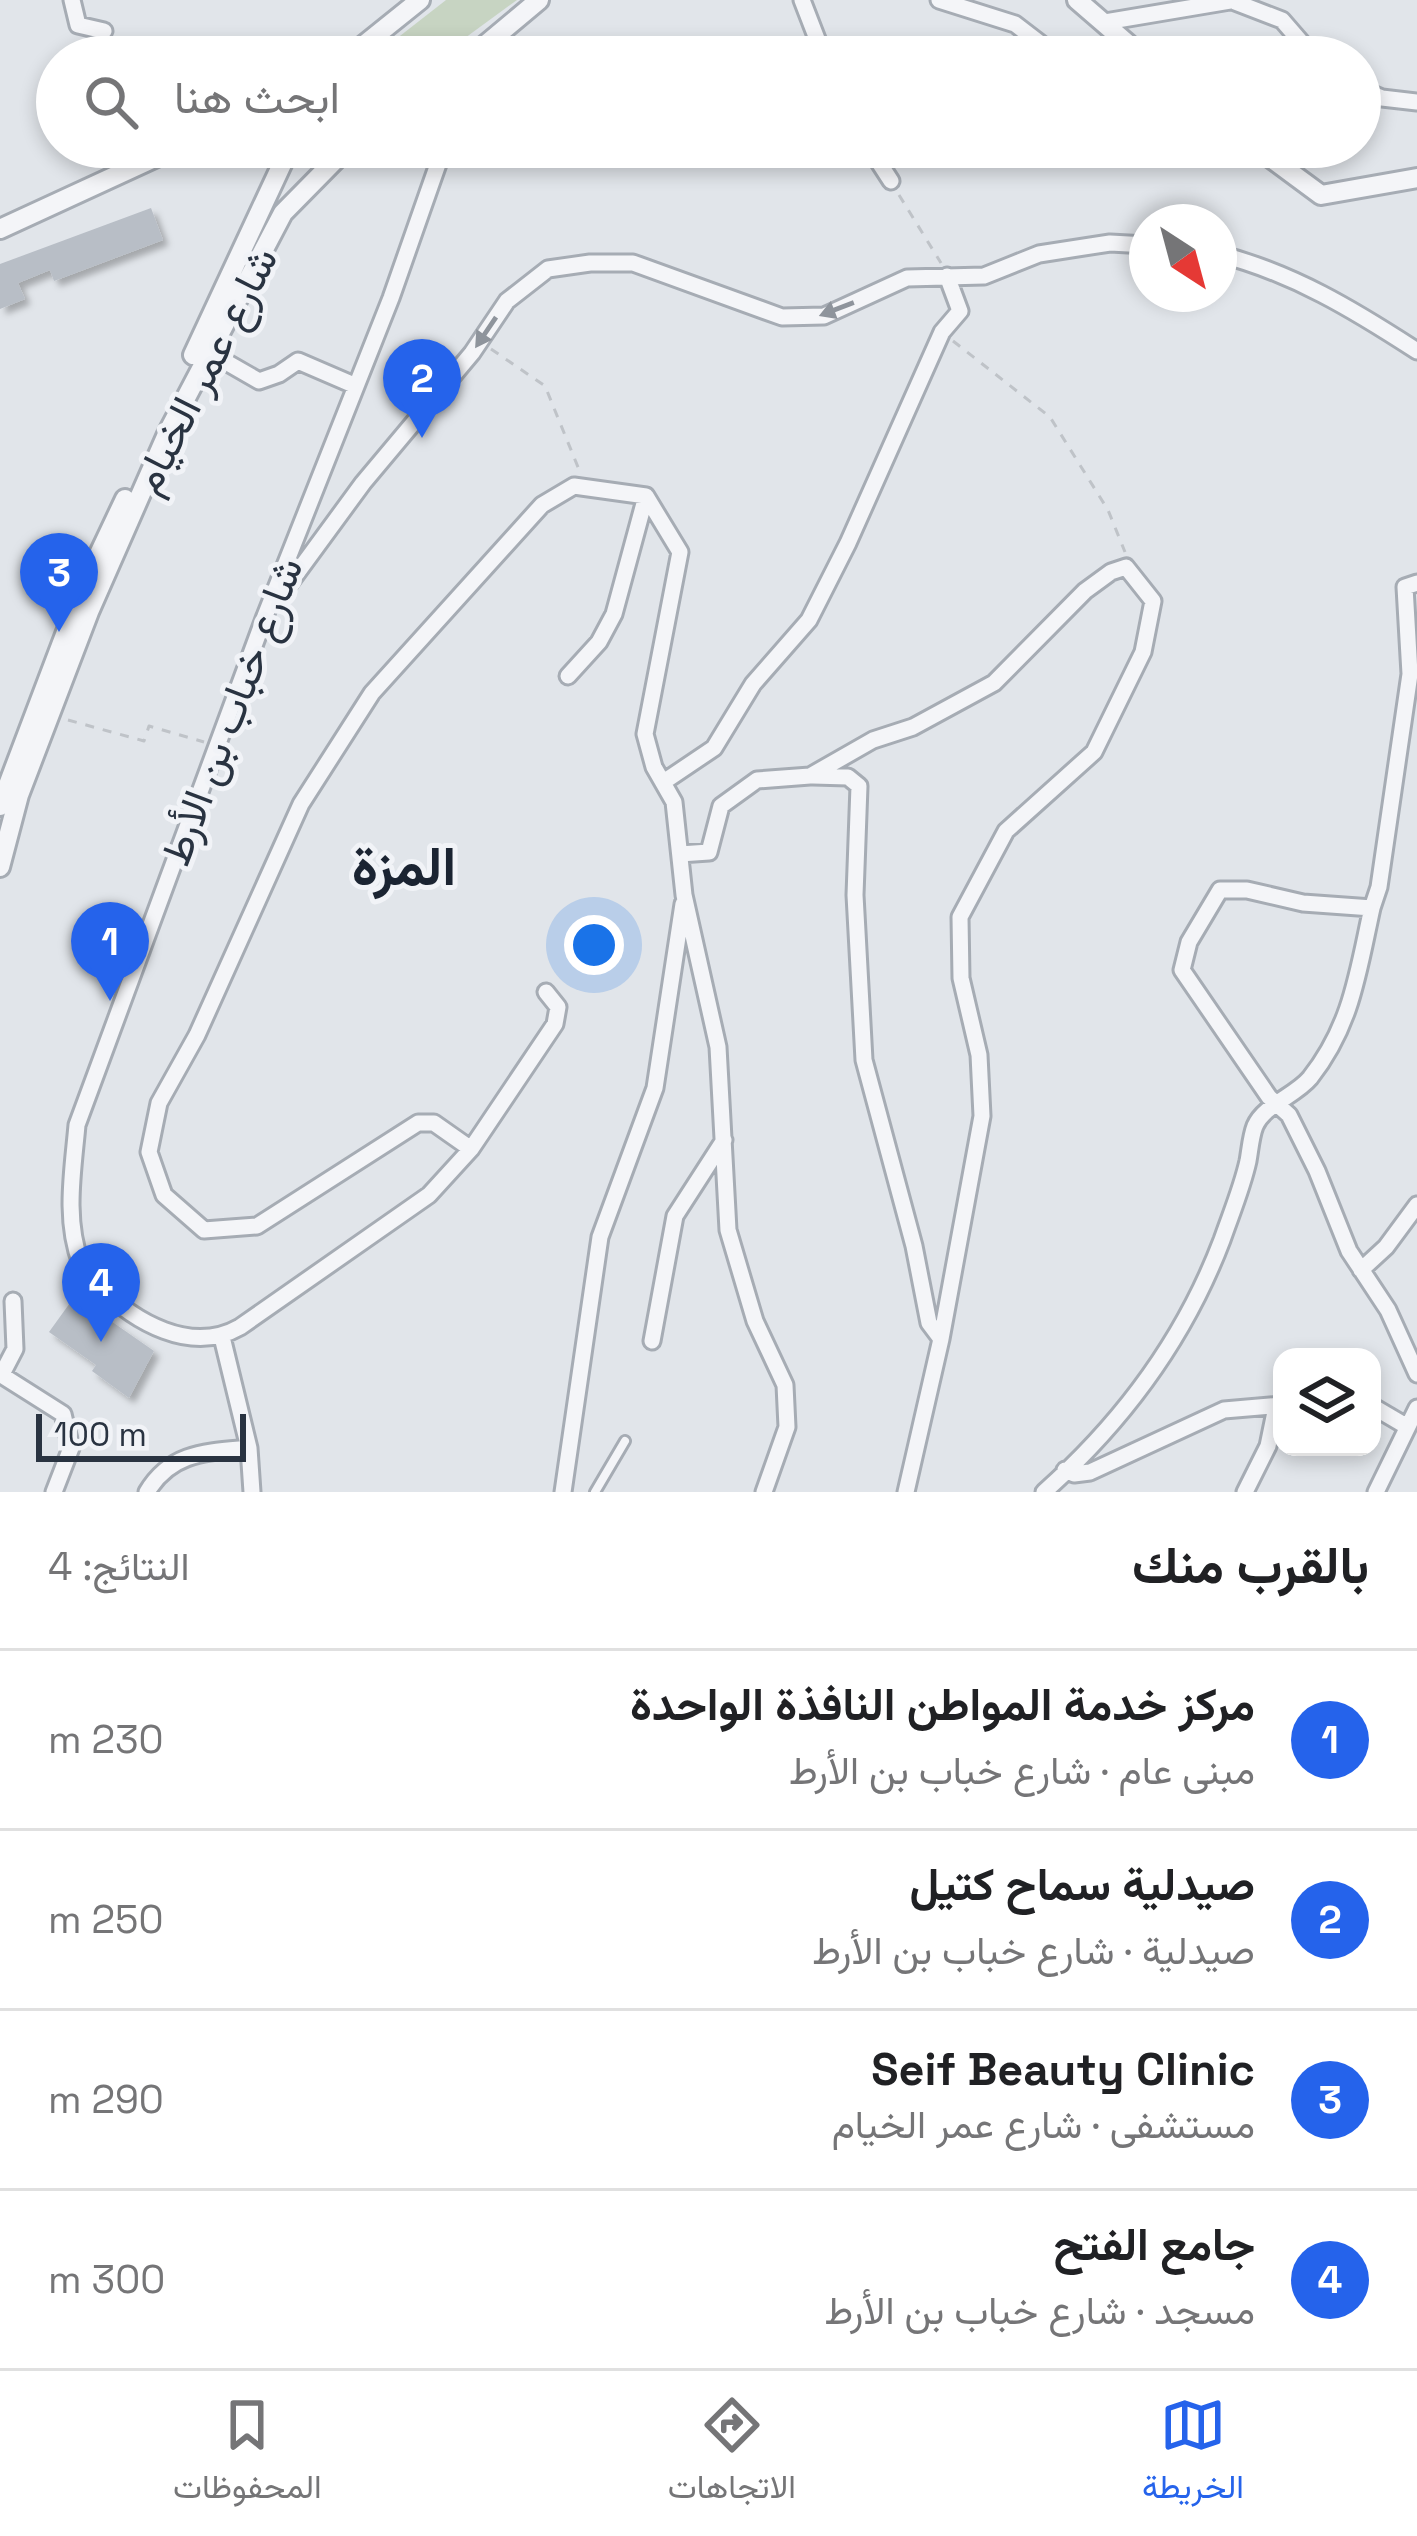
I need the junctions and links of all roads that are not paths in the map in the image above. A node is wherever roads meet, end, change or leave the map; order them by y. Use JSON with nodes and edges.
{"nodes":[{"id":1,"x":72,"y":0,"type":"edge"},
{"id":2,"x":420,"y":0,"type":"edge"},
{"id":3,"x":539,"y":0,"type":"edge"},
{"id":4,"x":802,"y":0,"type":"edge"},
{"id":5,"x":939,"y":0,"type":"edge"},
{"id":6,"x":1077,"y":0,"type":"edge"},
{"id":7,"x":1236,"y":1,"type":"edge"},
{"id":8,"x":1105,"y":22,"type":"junction"},
{"id":9,"x":104,"y":32,"type":"dead end"},
{"id":10,"x":376,"y":36,"type":"edge"},
{"id":11,"x":496,"y":36,"type":"edge"},
{"id":12,"x":816,"y":36,"type":"edge"},
{"id":13,"x":1031,"y":36,"type":"edge"},
{"id":14,"x":1120,"y":36,"type":"edge"},
{"id":15,"x":1296,"y":36,"type":"edge"},
{"id":16,"x":1381,"y":98,"type":"edge"},
{"id":17,"x":1417,"y":102,"type":"edge"},
{"id":18,"x":132,"y":168,"type":"edge"},
{"id":19,"x":281,"y":168,"type":"edge"},
{"id":20,"x":326,"y":168,"type":"edge"},
{"id":21,"x":436,"y":168,"type":"edge"},
{"id":22,"x":882,"y":168,"type":"edge"},
{"id":23,"x":1284,"y":168,"type":"edge"},
{"id":24,"x":1417,"y":178,"type":"edge"},
{"id":25,"x":891,"y":181,"type":"road end"},
{"id":26,"x":0,"y":229,"type":"edge"},
{"id":27,"x":1129,"y":244,"type":"edge"},
{"id":28,"x":1237,"y":258,"type":"edge"},
{"id":29,"x":947,"y":276,"type":"junction"},
{"id":30,"x":1417,"y":351,"type":"edge"},
{"id":31,"x":226,"y":362,"type":"dead end"},
{"id":32,"x":356,"y":386,"type":"junction"},
{"id":33,"x":646,"y":496,"type":"junction"},
{"id":34,"x":1417,"y":583,"type":"edge"},
{"id":35,"x":265,"y":616,"type":"junction"},
{"id":36,"x":568,"y":676,"type":"dead end"},
{"id":37,"x":810,"y":776,"type":"junction"},
{"id":38,"x":665,"y":781,"type":"junction"},
{"id":39,"x":0,"y":806,"type":"edge"},
{"id":40,"x":680,"y":854,"type":"junction"},
{"id":41,"x":0,"y":867,"type":"edge"},
{"id":42,"x":684,"y":895,"type":"junction"},
{"id":43,"x":1372,"y":908,"type":"junction"},
{"id":44,"x":546,"y":992,"type":"dead end"},
{"id":45,"x":1278,"y":1106,"type":"junction"},
{"id":46,"x":725,"y":1138,"type":"junction"},
{"id":47,"x":471,"y":1149,"type":"junction"},
{"id":48,"x":1417,"y":1204,"type":"edge"},
{"id":49,"x":1361,"y":1270,"type":"junction"},
{"id":50,"x":13,"y":1300,"type":"dead end"},
{"id":51,"x":222,"y":1336,"type":"junction"},
{"id":52,"x":941,"y":1339,"type":"junction"},
{"id":53,"x":652,"y":1341,"type":"dead end"},
{"id":54,"x":1,"y":1374,"type":"edge"},
{"id":55,"x":1417,"y":1374,"type":"edge"},
{"id":56,"x":1273,"y":1406,"type":"edge"},
{"id":57,"x":1417,"y":1408,"type":"edge"},
{"id":58,"x":1381,"y":1411,"type":"edge"},
{"id":59,"x":1406,"y":1426,"type":"junction"},
{"id":60,"x":1273,"y":1428,"type":"edge"},
{"id":61,"x":626,"y":1441,"type":"dead end"},
{"id":62,"x":249,"y":1448,"type":"junction"},
{"id":63,"x":1065,"y":1470,"type":"junction"},
{"id":64,"x":54,"y":1492,"type":"edge"},
{"id":65,"x":147,"y":1492,"type":"edge"},
{"id":66,"x":252,"y":1492,"type":"edge"},
{"id":67,"x":563,"y":1492,"type":"edge"},
{"id":68,"x":595,"y":1492,"type":"edge"},
{"id":69,"x":764,"y":1492,"type":"edge"},
{"id":70,"x":906,"y":1492,"type":"edge"},
{"id":71,"x":1043,"y":1492,"type":"edge"},
{"id":72,"x":1245,"y":1492,"type":"edge"},
{"id":73,"x":1376,"y":1492,"type":"edge"}],
"edges":[{"from":1,"to":9,"type":"street"},
{"from":2,"to":10,"type":"street"},
{"from":3,"to":11,"type":"street"},
{"from":4,"to":12,"type":"street"},
{"from":5,"to":13,"type":"street"},
{"from":6,"to":8,"type":"street"},
{"from":7,"to":8,"type":"street"},
{"from":7,"to":15,"type":"street"},
{"from":8,"to":14,"type":"street"},
{"from":16,"to":17,"type":"street"},
{"from":18,"to":26,"type":"street"},
{"from":19,"to":39,"type":"street","name":"شارع عمر الخيام"},
{"from":20,"to":41,"type":"street","name":"شارع عمر الخيام"},
{"from":21,"to":32,"type":"street","name":"شارع خباب بن الأرط"},
{"from":22,"to":25,"type":"street"},
{"from":23,"to":24,"type":"street"},
{"from":27,"to":29,"type":"street"},
{"from":28,"to":30,"type":"street"},
{"from":29,"to":35,"type":"street","one_way":true},
{"from":29,"to":38,"type":"street"},
{"from":31,"to":32,"type":"street"},
{"from":32,"to":35,"type":"street","name":"شارع خباب بن الأرط"},
{"from":33,"to":36,"type":"street"},
{"from":33,"to":38,"type":"street"},
{"from":33,"to":47,"type":"street"},
{"from":34,"to":43,"type":"street"},
{"from":35,"to":51,"type":"street","name":"شارع خباب بن الأرط"},
{"from":37,"to":40,"type":"street"},
{"from":37,"to":52,"type":"street"},
{"from":37,"to":52,"type":"street"},
{"from":38,"to":40,"type":"street"},
{"from":40,"to":42,"type":"street"},
{"from":42,"to":46,"type":"street"},
{"from":42,"to":67,"type":"street"},
{"from":43,"to":45,"type":"street"},
{"from":43,"to":45,"type":"street"},
{"from":44,"to":47,"type":"street"},
{"from":45,"to":49,"type":"street"},
{"from":45,"to":63,"type":"street"},
{"from":46,"to":53,"type":"street"},
{"from":46,"to":69,"type":"street"},
{"from":47,"to":51,"type":"street"},
{"from":48,"to":49,"type":"street"},
{"from":49,"to":55,"type":"street"},
{"from":50,"to":54,"type":"street"},
{"from":51,"to":62,"type":"street"},
{"from":52,"to":70,"type":"street"},
{"from":54,"to":64,"type":"street"},
{"from":56,"to":63,"type":"street"},
{"from":57,"to":59,"type":"street"},
{"from":58,"to":59,"type":"street"},
{"from":59,"to":73,"type":"street"},
{"from":60,"to":72,"type":"street"},
{"from":61,"to":68,"type":"lane"},
{"from":62,"to":65,"type":"street"},
{"from":62,"to":66,"type":"street"},
{"from":63,"to":71,"type":"street"}]}
